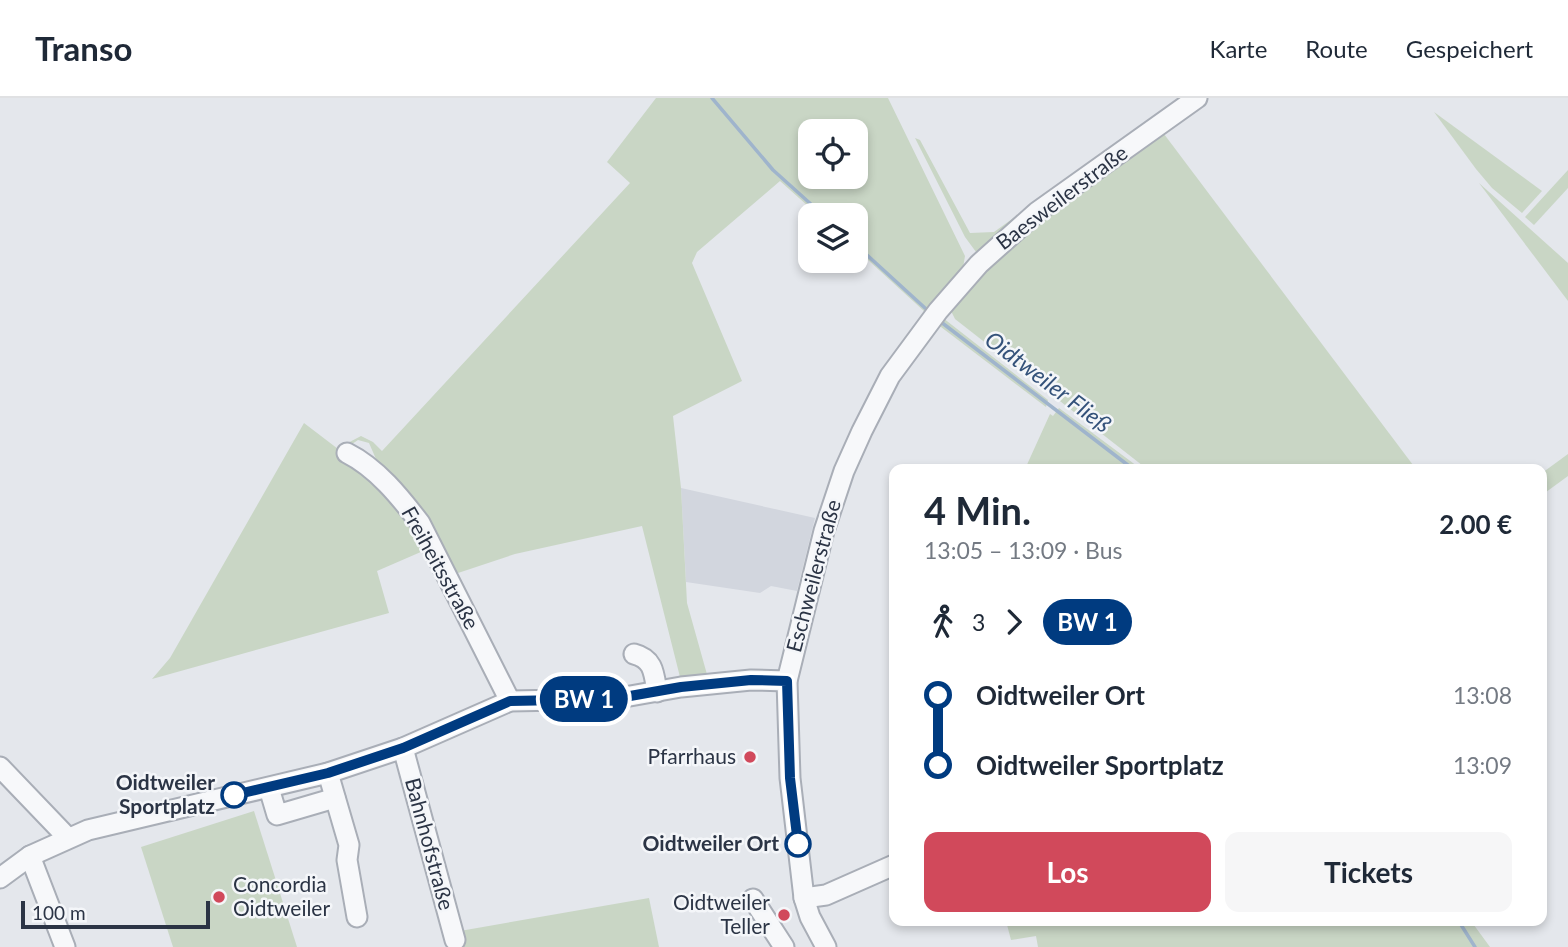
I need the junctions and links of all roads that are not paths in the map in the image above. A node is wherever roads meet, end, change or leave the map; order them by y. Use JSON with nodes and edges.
{"nodes":[{"id":1,"x":1197,"y":98,"type":"edge"},
{"id":2,"x":938,"y":311,"type":"joint"},
{"id":3,"x":347,"y":453,"type":"dead end"},
{"id":4,"x":634,"y":654,"type":"dead end"},
{"id":5,"x":787,"y":681,"type":"junction"},
{"id":6,"x":657,"y":692,"type":"junction"},
{"id":7,"x":510,"y":701,"type":"junction"},
{"id":8,"x":403,"y":748,"type":"junction"},
{"id":9,"x":0,"y":767,"type":"edge"},
{"id":10,"x":328,"y":773,"type":"junction"},
{"id":11,"x":269,"y":788,"type":"junction"},
{"id":12,"x":335,"y":798,"type":"junction"},
{"id":13,"x":68,"y":838,"type":"junction"},
{"id":14,"x":30,"y":856,"type":"junction"},
{"id":15,"x":889,"y":867,"type":"edge"},
{"id":16,"x":0,"y":878,"type":"edge"},
{"id":17,"x":804,"y":898,"type":"junction"},
{"id":18,"x":753,"y":899,"type":"dead end"},
{"id":19,"x":357,"y":917,"type":"dead end"},
{"id":20,"x":455,"y":940,"type":"dead end"},
{"id":21,"x":65,"y":947,"type":"edge"},
{"id":22,"x":783,"y":947,"type":"edge"},
{"id":23,"x":826,"y":947,"type":"edge"}],
"edges":[{"from":1,"to":2,"type":"street","name":"Baesweilerstraße"},
{"from":2,"to":5,"type":"street","name":"Eschweilerstraße"},
{"from":3,"to":7,"type":"street","name":"Freiheitsstraße"},
{"from":4,"to":6,"type":"street"},
{"from":5,"to":6,"type":"street","name":"Bahnhofstraße"},
{"from":5,"to":17,"type":"street","name":"Eschweilerstraße"},
{"from":6,"to":7,"type":"street","name":"Bahnhofstraße"},
{"from":7,"to":8,"type":"street","name":"Bahnhofstraße"},
{"from":8,"to":10,"type":"street","name":"Bahnhofstraße"},
{"from":8,"to":20,"type":"street","name":"Bahnhofstraße"},
{"from":9,"to":13,"type":"street"},
{"from":10,"to":11,"type":"street","name":"Bahnhofstraße"},
{"from":10,"to":12,"type":"street"},
{"from":11,"to":12,"type":"street"},
{"from":11,"to":13,"type":"street","name":"Bahnhofstraße"},
{"from":12,"to":19,"type":"street"},
{"from":13,"to":14,"type":"street","name":"Bahnhofstraße"},
{"from":14,"to":16,"type":"street","name":"Bahnhofstraße"},
{"from":14,"to":21,"type":"street"},
{"from":15,"to":17,"type":"street"},
{"from":17,"to":23,"type":"street","name":"Eschweilerstraße"},
{"from":18,"to":22,"type":"street"}]}
